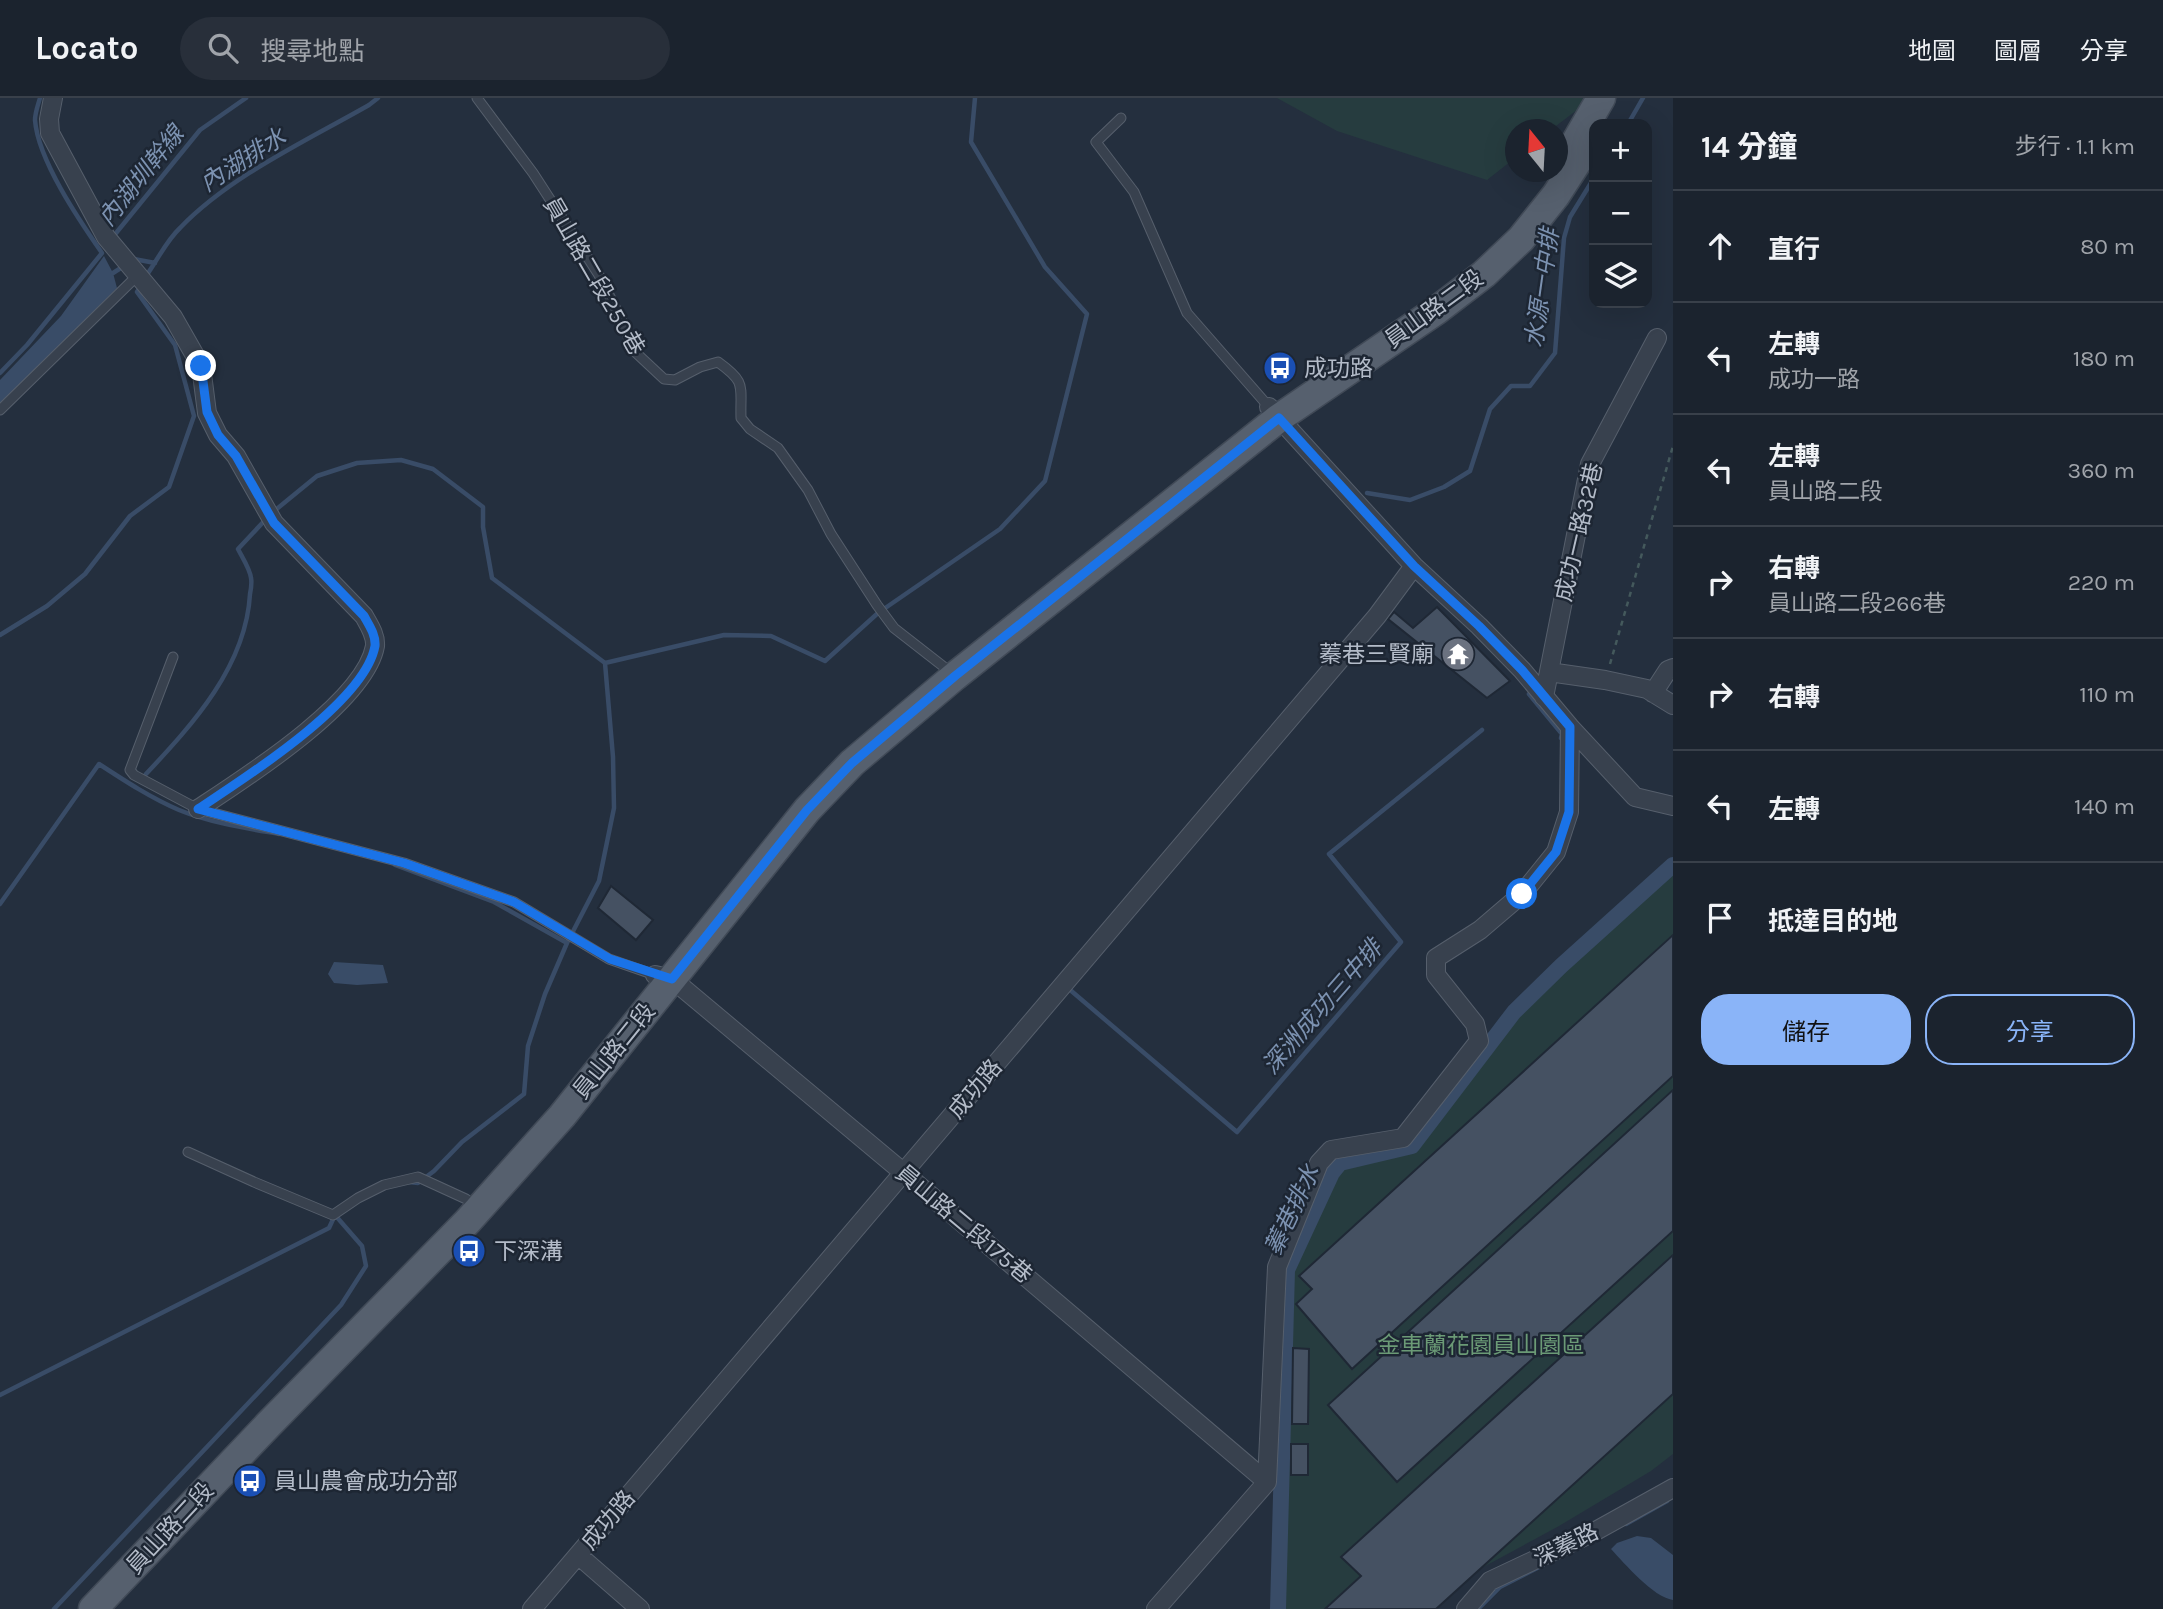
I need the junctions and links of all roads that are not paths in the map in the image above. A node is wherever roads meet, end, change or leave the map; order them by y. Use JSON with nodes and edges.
{"nodes":[{"id":1,"x":53,"y":98,"type":"edge"},
{"id":2,"x":477,"y":98,"type":"edge"},
{"id":3,"x":1601,"y":98,"type":"edge"},
{"id":4,"x":1617,"y":98,"type":"edge"},
{"id":5,"x":1121,"y":118,"type":"dead end"},
{"id":6,"x":1604,"y":119,"type":"edge"},
{"id":7,"x":1589,"y":144,"type":"edge"},
{"id":8,"x":1568,"y":152,"type":"edge"},
{"id":9,"x":1548,"y":182,"type":"edge"},
{"id":10,"x":141,"y":279,"type":"junction"},
{"id":11,"x":1657,"y":338,"type":"dead end"},
{"id":12,"x":0,"y":410,"type":"edge"},
{"id":13,"x":1274,"y":413,"type":"junction"},
{"id":14,"x":1414,"y":566,"type":"junction"},
{"id":15,"x":173,"y":657,"type":"dead end"},
{"id":16,"x":1673,"y":668,"type":"edge"},
{"id":17,"x":950,"y":671,"type":"junction"},
{"id":18,"x":1549,"y":672,"type":"junction"},
{"id":19,"x":1653,"y":693,"type":"junction"},
{"id":20,"x":1544,"y":697,"type":"junction"},
{"id":21,"x":1673,"y":705,"type":"edge"},
{"id":22,"x":1570,"y":727,"type":"junction"},
{"id":23,"x":1673,"y":806,"type":"edge"},
{"id":24,"x":198,"y":809,"type":"junction"},
{"id":25,"x":664,"y":977,"type":"junction"},
{"id":26,"x":188,"y":1152,"type":"dead end"},
{"id":27,"x":904,"y":1173,"type":"junction"},
{"id":28,"x":472,"y":1204,"type":"junction"},
{"id":29,"x":1267,"y":1482,"type":"junction"},
{"id":30,"x":1673,"y":1488,"type":"edge"},
{"id":31,"x":578,"y":1555,"type":"junction"},
{"id":32,"x":77,"y":1609,"type":"edge"},
{"id":33,"x":93,"y":1609,"type":"edge"},
{"id":34,"x":532,"y":1609,"type":"edge"},
{"id":35,"x":640,"y":1609,"type":"edge"},
{"id":36,"x":1156,"y":1609,"type":"edge"},
{"id":37,"x":1466,"y":1609,"type":"edge"}],
"edges":[{"from":1,"to":10,"type":"street"},
{"from":2,"to":17,"type":"lane","name":"員山路二段250巷"},
{"from":3,"to":8,"type":"main road","name":"員山路二段"},
{"from":4,"to":6,"type":"main road"},
{"from":5,"to":13,"type":"lane"},
{"from":7,"to":13,"type":"main road","name":"員山路二段"},
{"from":9,"to":13,"type":"main road","name":"員山路二段"},
{"from":10,"to":12,"type":"lane"},
{"from":10,"to":24,"type":"street"},
{"from":11,"to":18,"type":"street","name":"成功一路32巷"},
{"from":13,"to":14,"type":"street"},
{"from":13,"to":17,"type":"main road","name":"員山路二段"},
{"from":14,"to":20,"type":"street"},
{"from":14,"to":27,"type":"street","name":"成功路"},
{"from":15,"to":24,"type":"lane"},
{"from":16,"to":19,"type":"street"},
{"from":17,"to":25,"type":"main road","name":"員山路二段"},
{"from":18,"to":19,"type":"street"},
{"from":18,"to":20,"type":"street","name":"成功一路32巷"},
{"from":19,"to":21,"type":"street"},
{"from":20,"to":22,"type":"street"},
{"from":22,"to":23,"type":"street"},
{"from":22,"to":29,"type":"street"},
{"from":24,"to":25,"type":"lane"},
{"from":25,"to":27,"type":"street","name":"員山路二段175巷"},
{"from":25,"to":28,"type":"main road","name":"員山路二段"},
{"from":26,"to":28,"type":"lane"},
{"from":27,"to":29,"type":"street","name":"員山路二段175巷"},
{"from":27,"to":31,"type":"street","name":"成功路"},
{"from":28,"to":32,"type":"main road","name":"員山路二段"},
{"from":28,"to":33,"type":"main road","name":"員山路二段"},
{"from":29,"to":36,"type":"street"},
{"from":30,"to":37,"type":"street","name":"深蓁路"},
{"from":31,"to":34,"type":"street","name":"成功路"},
{"from":31,"to":35,"type":"street"}]}
